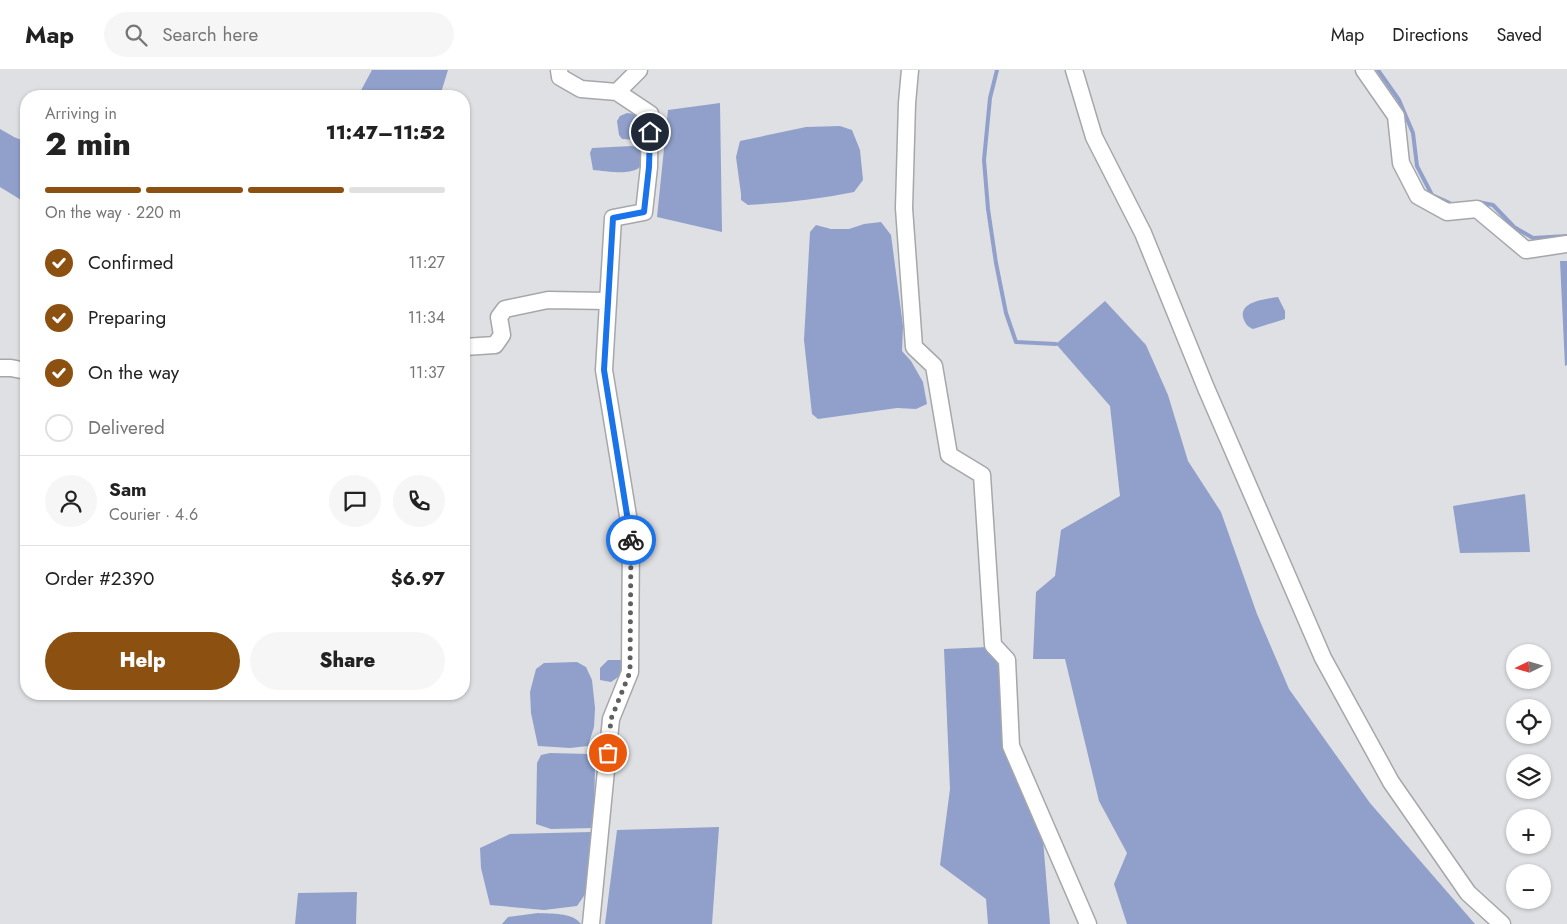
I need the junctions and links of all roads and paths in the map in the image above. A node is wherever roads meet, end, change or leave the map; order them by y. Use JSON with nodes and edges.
{"nodes":[{"id":1,"x":559,"y":70,"type":"edge"},
{"id":2,"x":639,"y":70,"type":"edge"},
{"id":3,"x":910,"y":70,"type":"edge"},
{"id":4,"x":1074,"y":70,"type":"edge"},
{"id":5,"x":1364,"y":70,"type":"edge"},
{"id":6,"x":617,"y":92,"type":"junction"},
{"id":7,"x":1567,"y":244,"type":"edge"},
{"id":8,"x":608,"y":301,"type":"junction"},
{"id":9,"x":470,"y":347,"type":"edge"},
{"id":10,"x":0,"y":368,"type":"edge"},
{"id":11,"x":20,"y":370,"type":"edge"},
{"id":12,"x":591,"y":924,"type":"edge"},
{"id":13,"x":1088,"y":924,"type":"edge"},
{"id":14,"x":1502,"y":924,"type":"edge"}],
"edges":[{"from":1,"to":6,"type":"street"},
{"from":2,"to":6,"type":"street"},
{"from":3,"to":13,"type":"street"},
{"from":4,"to":14,"type":"street"},
{"from":5,"to":7,"type":"street"},
{"from":6,"to":8,"type":"street"},
{"from":8,"to":9,"type":"street"},
{"from":8,"to":12,"type":"street"},
{"from":10,"to":11,"type":"street"}]}
